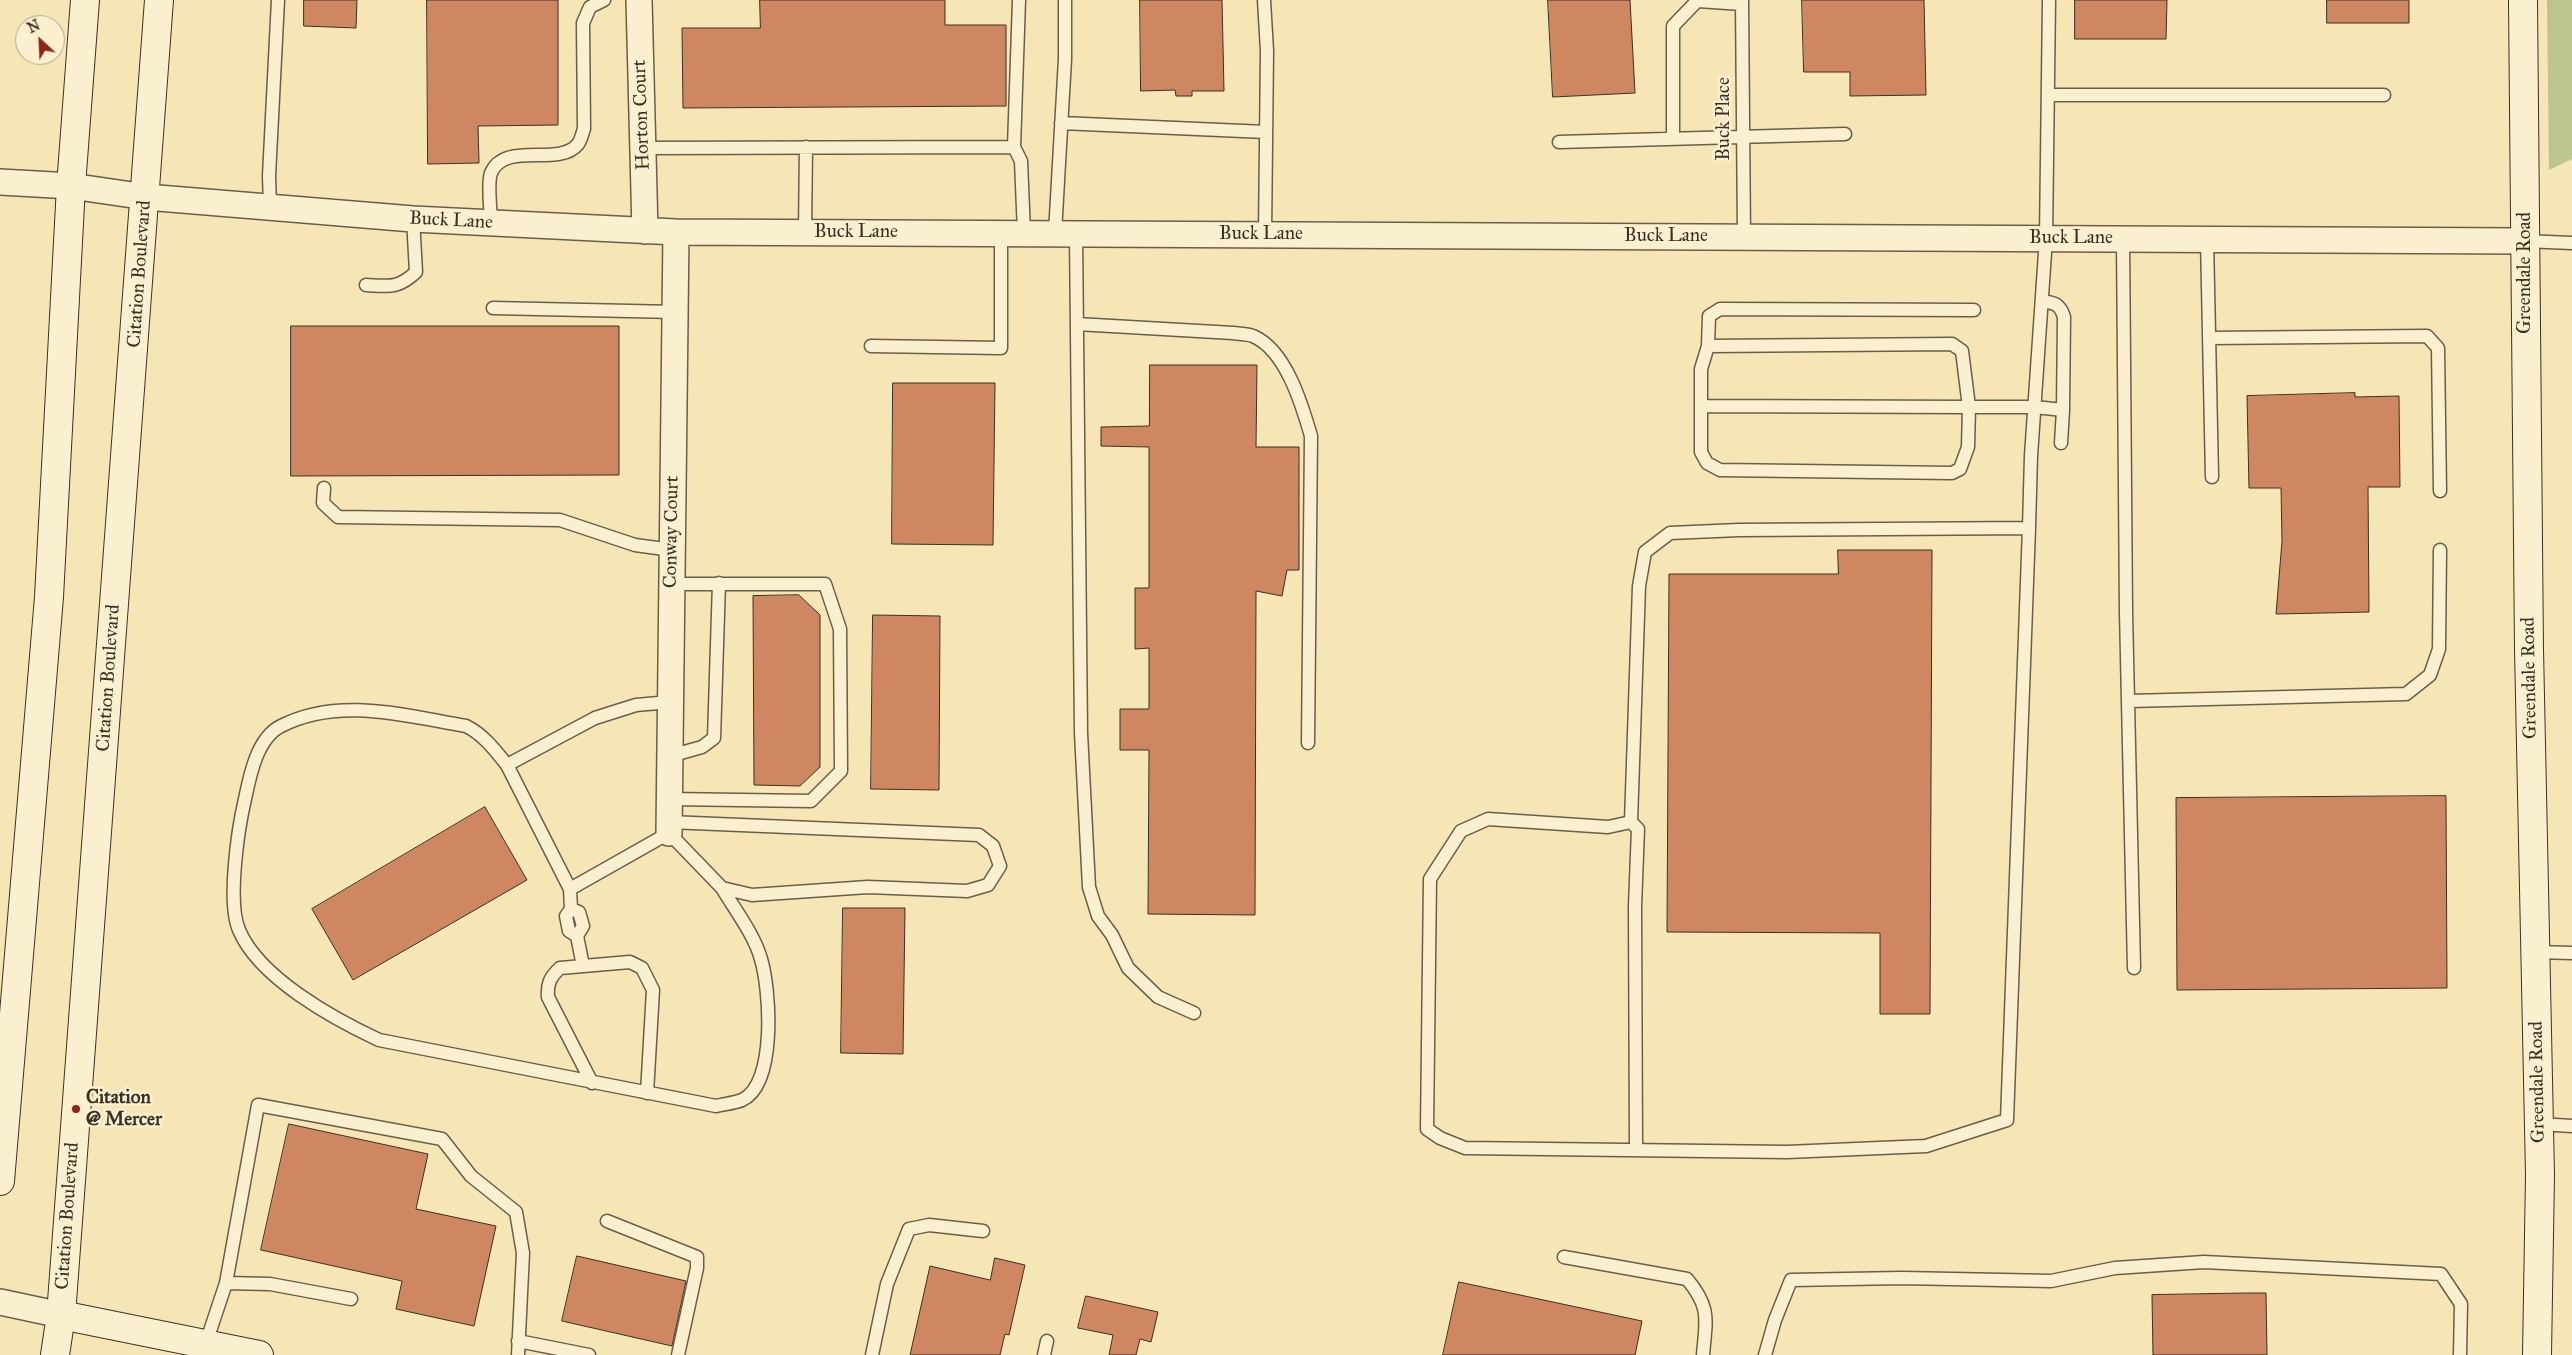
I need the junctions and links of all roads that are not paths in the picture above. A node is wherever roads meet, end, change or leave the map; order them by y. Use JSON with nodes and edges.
{"nodes":[{"id":1,"x":84,"y":0,"type":"edge"},
{"id":2,"x":159,"y":0,"type":"edge"},
{"id":3,"x":278,"y":0,"type":"edge"},
{"id":4,"x":604,"y":0,"type":"edge"},
{"id":5,"x":639,"y":0,"type":"edge"},
{"id":6,"x":1019,"y":0,"type":"edge"},
{"id":7,"x":1065,"y":0,"type":"edge"},
{"id":8,"x":1264,"y":0,"type":"edge"},
{"id":9,"x":1698,"y":0,"type":"edge"},
{"id":10,"x":2048,"y":0,"type":"edge"},
{"id":11,"x":2523,"y":0,"type":"edge"},
{"id":12,"x":1742,"y":2,"type":"edge"},
{"id":13,"x":2048,"y":95,"type":"junction"},
{"id":14,"x":2384,"y":95,"type":"dead end"},
{"id":15,"x":1061,"y":123,"type":"junction"},
{"id":16,"x":1266,"y":132,"type":"junction"},
{"id":17,"x":1845,"y":134,"type":"dead end"},
{"id":18,"x":1743,"y":136,"type":"junction"},
{"id":19,"x":1673,"y":138,"type":"junction"},
{"id":20,"x":1559,"y":142,"type":"dead end"},
{"id":21,"x":1014,"y":147,"type":"junction"},
{"id":22,"x":643,"y":148,"type":"junction"},
{"id":23,"x":806,"y":148,"type":"junction"},
{"id":24,"x":0,"y":182,"type":"edge"},
{"id":25,"x":71,"y":186,"type":"junction"},
{"id":26,"x":146,"y":197,"type":"junction"},
{"id":27,"x":270,"y":206,"type":"junction"},
{"id":28,"x":413,"y":219,"type":"junction"},
{"id":29,"x":491,"y":223,"type":"junction"},
{"id":30,"x":645,"y":231,"type":"junction"},
{"id":31,"x":676,"y":232,"type":"junction"},
{"id":32,"x":805,"y":232,"type":"junction"},
{"id":33,"x":1012,"y":233,"type":"junction"},
{"id":34,"x":1066,"y":233,"type":"junction"},
{"id":35,"x":1265,"y":234,"type":"junction"},
{"id":36,"x":1744,"y":237,"type":"junction"},
{"id":37,"x":2046,"y":238,"type":"junction"},
{"id":38,"x":2124,"y":239,"type":"junction"},
{"id":39,"x":2207,"y":239,"type":"junction"},
{"id":40,"x":2524,"y":241,"type":"junction"},
{"id":41,"x":2572,"y":243,"type":"edge"},
{"id":42,"x":366,"y":285,"type":"dead end"},
{"id":43,"x":2042,"y":301,"type":"junction"},
{"id":44,"x":493,"y":308,"type":"dead end"},
{"id":45,"x":1974,"y":310,"type":"dead end"},
{"id":46,"x":675,"y":312,"type":"junction"},
{"id":47,"x":1077,"y":324,"type":"junction"},
{"id":48,"x":2209,"y":338,"type":"junction"},
{"id":49,"x":871,"y":346,"type":"dead end"},
{"id":50,"x":1708,"y":346,"type":"junction"},
{"id":51,"x":1701,"y":406,"type":"junction"},
{"id":52,"x":1969,"y":407,"type":"junction"},
{"id":53,"x":2034,"y":407,"type":"junction"},
{"id":54,"x":2063,"y":410,"type":"junction"},
{"id":55,"x":2061,"y":443,"type":"dead end"},
{"id":56,"x":2212,"y":477,"type":"dead end"},
{"id":57,"x":324,"y":488,"type":"dead end"},
{"id":58,"x":2440,"y":491,"type":"dead end"},
{"id":59,"x":2029,"y":528,"type":"junction"},
{"id":60,"x":672,"y":550,"type":"junction"},
{"id":61,"x":2440,"y":550,"type":"dead end"},
{"id":62,"x":719,"y":583,"type":"junction"},
{"id":63,"x":672,"y":584,"type":"junction"},
{"id":64,"x":2128,"y":701,"type":"junction"},
{"id":65,"x":670,"y":702,"type":"junction"},
{"id":66,"x":1308,"y":743,"type":"dead end"},
{"id":67,"x":670,"y":756,"type":"junction"},
{"id":68,"x":507,"y":765,"type":"junction"},
{"id":69,"x":669,"y":818,"type":"junction"},
{"id":70,"x":1631,"y":822,"type":"junction"},
{"id":71,"x":722,"y":888,"type":"junction"},
{"id":72,"x":570,"y":890,"type":"junction"},
{"id":73,"x":2536,"y":952,"type":"junction"},
{"id":74,"x":2572,"y":953,"type":"edge"},
{"id":75,"x":583,"y":966,"type":"junction"},
{"id":76,"x":2134,"y":968,"type":"dead end"},
{"id":77,"x":1194,"y":1013,"type":"dead end"},
{"id":78,"x":592,"y":1082,"type":"junction"},
{"id":79,"x":647,"y":1093,"type":"junction"},
{"id":80,"x":2539,"y":1124,"type":"junction"},
{"id":81,"x":2572,"y":1126,"type":"edge"},
{"id":82,"x":1636,"y":1148,"type":"junction"},
{"id":83,"x":0,"y":1181,"type":"edge"},
{"id":84,"x":607,"y":1221,"type":"dead end"},
{"id":85,"x":983,"y":1231,"type":"dead end"},
{"id":86,"x":1564,"y":1257,"type":"dead end"},
{"id":87,"x":226,"y":1283,"type":"junction"},
{"id":88,"x":351,"y":1299,"type":"dead end"},
{"id":89,"x":0,"y":1302,"type":"edge"},
{"id":90,"x":61,"y":1315,"type":"junction"},
{"id":91,"x":1047,"y":1341,"type":"dead end"},
{"id":92,"x":518,"y":1342,"type":"junction"},
{"id":93,"x":206,"y":1343,"type":"junction"},
{"id":94,"x":55,"y":1355,"type":"edge"},
{"id":95,"x":258,"y":1355,"type":"edge"},
{"id":96,"x":518,"y":1355,"type":"edge"},
{"id":97,"x":589,"y":1355,"type":"edge"},
{"id":98,"x":678,"y":1355,"type":"edge"},
{"id":99,"x":872,"y":1355,"type":"edge"},
{"id":100,"x":1044,"y":1355,"type":"edge"},
{"id":101,"x":1703,"y":1355,"type":"edge"},
{"id":102,"x":1765,"y":1355,"type":"edge"},
{"id":103,"x":2460,"y":1355,"type":"edge"},
{"id":104,"x":2537,"y":1355,"type":"edge"}],
"edges":[{"from":1,"to":25,"type":"main road"},
{"from":2,"to":26,"type":"main road","name":"Citation Boulevard"},
{"from":3,"to":27,"type":"lane"},
{"from":4,"to":29,"type":"lane"},
{"from":5,"to":22,"type":"street","name":"Horton Court"},
{"from":6,"to":21,"type":"lane"},
{"from":7,"to":15,"type":"lane"},
{"from":8,"to":16,"type":"lane"},
{"from":9,"to":12,"type":"lane"},
{"from":9,"to":19,"type":"lane"},
{"from":10,"to":13,"type":"lane"},
{"from":11,"to":40,"type":"main road","name":"Greendale Road"},
{"from":12,"to":18,"type":"lane","name":"Buck Place"},
{"from":13,"to":14,"type":"lane"},
{"from":13,"to":37,"type":"lane"},
{"from":15,"to":16,"type":"lane"},
{"from":15,"to":34,"type":"lane"},
{"from":16,"to":35,"type":"lane"},
{"from":17,"to":18,"type":"lane"},
{"from":18,"to":19,"type":"lane"},
{"from":18,"to":36,"type":"lane","name":"Buck Place"},
{"from":19,"to":20,"type":"lane"},
{"from":21,"to":23,"type":"lane"},
{"from":21,"to":33,"type":"lane"},
{"from":22,"to":23,"type":"lane"},
{"from":22,"to":30,"type":"street","name":"Horton Court"},
{"from":23,"to":32,"type":"lane"},
{"from":24,"to":25,"type":"street","name":"Buck Lane"},
{"from":25,"to":26,"type":"street","name":"Buck Lane"},
{"from":25,"to":83,"type":"main road"},
{"from":26,"to":27,"type":"street","name":"Buck Lane"},
{"from":26,"to":90,"type":"main road","name":"Citation Boulevard"},
{"from":27,"to":28,"type":"street","name":"Buck Lane"},
{"from":28,"to":29,"type":"street","name":"Buck Lane"},
{"from":28,"to":42,"type":"lane"},
{"from":29,"to":30,"type":"street","name":"Buck Lane"},
{"from":30,"to":31,"type":"street","name":"Buck Lane"},
{"from":31,"to":32,"type":"street","name":"Buck Lane"},
{"from":31,"to":46,"type":"street","name":"Conway Court"},
{"from":32,"to":33,"type":"street","name":"Buck Lane"},
{"from":33,"to":34,"type":"street","name":"Buck Lane"},
{"from":33,"to":49,"type":"lane"},
{"from":34,"to":35,"type":"street","name":"Buck Lane"},
{"from":34,"to":47,"type":"lane"},
{"from":35,"to":36,"type":"street","name":"Buck Lane"},
{"from":36,"to":37,"type":"street","name":"Buck Lane"},
{"from":37,"to":38,"type":"street","name":"Buck Lane"},
{"from":37,"to":43,"type":"lane"},
{"from":38,"to":39,"type":"street","name":"Buck Lane"},
{"from":38,"to":64,"type":"lane"},
{"from":39,"to":40,"type":"street","name":"Buck Lane"},
{"from":39,"to":48,"type":"lane"},
{"from":40,"to":41,"type":"lane"},
{"from":40,"to":73,"type":"main road","name":"Greendale Road"},
{"from":43,"to":53,"type":"lane"},
{"from":43,"to":54,"type":"lane"},
{"from":44,"to":46,"type":"lane"},
{"from":45,"to":50,"type":"lane"},
{"from":46,"to":60,"type":"street","name":"Conway Court"},
{"from":47,"to":66,"type":"lane"},
{"from":47,"to":77,"type":"lane"},
{"from":48,"to":56,"type":"lane"},
{"from":48,"to":58,"type":"lane"},
{"from":50,"to":51,"type":"lane"},
{"from":50,"to":52,"type":"lane"},
{"from":51,"to":52,"type":"lane"},
{"from":51,"to":52,"type":"lane"},
{"from":52,"to":53,"type":"lane"},
{"from":53,"to":54,"type":"lane"},
{"from":53,"to":59,"type":"lane"},
{"from":54,"to":55,"type":"lane"},
{"from":57,"to":60,"type":"lane"},
{"from":59,"to":70,"type":"lane"},
{"from":59,"to":82,"type":"lane"},
{"from":60,"to":63,"type":"street","name":"Conway Court"},
{"from":61,"to":64,"type":"lane"},
{"from":62,"to":63,"type":"lane"},
{"from":62,"to":67,"type":"lane"},
{"from":62,"to":69,"type":"lane"},
{"from":63,"to":65,"type":"street","name":"Conway Court"},
{"from":64,"to":76,"type":"lane"},
{"from":65,"to":67,"type":"street","name":"Conway Court"},
{"from":65,"to":68,"type":"lane"},
{"from":67,"to":69,"type":"street","name":"Conway Court"},
{"from":68,"to":72,"type":"lane"},
{"from":68,"to":78,"type":"lane"},
{"from":69,"to":71,"type":"lane"},
{"from":69,"to":71,"type":"lane"},
{"from":69,"to":72,"type":"lane"},
{"from":70,"to":82,"type":"lane"},
{"from":70,"to":82,"type":"lane"},
{"from":71,"to":79,"type":"lane"},
{"from":72,"to":75,"type":"lane"},
{"from":73,"to":74,"type":"lane"},
{"from":73,"to":80,"type":"main road","name":"Greendale Road"},
{"from":75,"to":78,"type":"lane"},
{"from":75,"to":79,"type":"lane"},
{"from":78,"to":79,"type":"lane"},
{"from":80,"to":81,"type":"lane"},
{"from":80,"to":104,"type":"main road","name":"Greendale Road"},
{"from":84,"to":98,"type":"lane"},
{"from":85,"to":99,"type":"lane"},
{"from":86,"to":101,"type":"lane"},
{"from":87,"to":88,"type":"lane"},
{"from":87,"to":92,"type":"lane"},
{"from":87,"to":93,"type":"lane"},
{"from":89,"to":90,"type":"street"},
{"from":90,"to":93,"type":"main road"},
{"from":90,"to":94,"type":"main road","name":"Citation Boulevard"},
{"from":91,"to":100,"type":"lane"},
{"from":92,"to":96,"type":"lane"},
{"from":92,"to":97,"type":"lane"},
{"from":93,"to":95,"type":"main road"},
{"from":102,"to":103,"type":"lane"}]}
